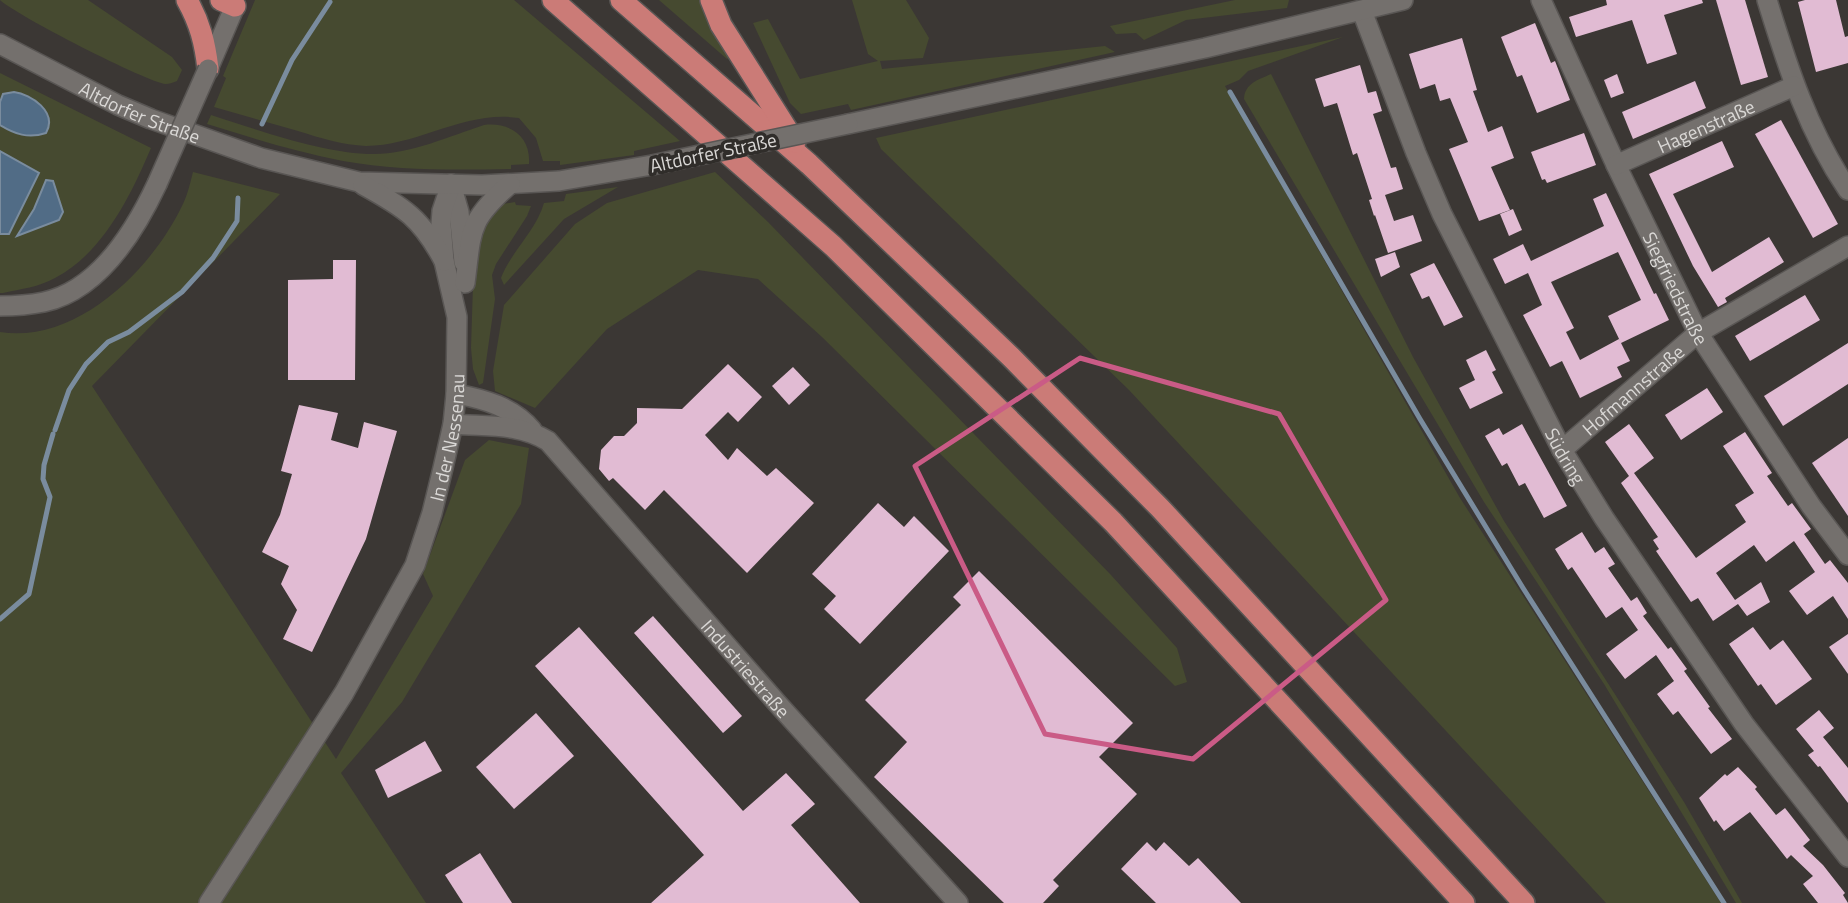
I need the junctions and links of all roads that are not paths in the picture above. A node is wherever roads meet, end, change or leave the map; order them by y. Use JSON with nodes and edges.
{"nodes":[{"id":1,"x":187,"y":0,"type":"edge"},
{"id":2,"x":553,"y":0,"type":"edge"},
{"id":3,"x":621,"y":0,"type":"edge"},
{"id":4,"x":711,"y":0,"type":"edge"},
{"id":5,"x":1402,"y":0,"type":"edge"},
{"id":6,"x":1541,"y":0,"type":"edge"},
{"id":7,"x":1767,"y":0,"type":"edge"},
{"id":8,"x":228,"y":3,"type":"edge"},
{"id":9,"x":1358,"y":6,"type":"edge"},
{"id":10,"x":0,"y":44,"type":"edge"},
{"id":11,"x":0,"y":50,"type":"edge"},
{"id":12,"x":32,"y":62,"type":"junction"},
{"id":13,"x":208,"y":69,"type":"junction"},
{"id":14,"x":1794,"y":86,"type":"junction"},
{"id":15,"x":809,"y":164,"type":"junction"},
{"id":16,"x":1616,"y":165,"type":"junction"},
{"id":17,"x":359,"y":183,"type":"junction"},
{"id":18,"x":451,"y":184,"type":"junction"},
{"id":19,"x":510,"y":184,"type":"junction"},
{"id":20,"x":1848,"y":190,"type":"edge"},
{"id":21,"x":1848,"y":246,"type":"edge"},
{"id":22,"x":444,"y":261,"type":"junction"},
{"id":23,"x":465,"y":283,"type":"junction"},
{"id":24,"x":0,"y":306,"type":"edge"},
{"id":25,"x":457,"y":317,"type":"junction"},
{"id":26,"x":1698,"y":333,"type":"junction"},
{"id":27,"x":456,"y":394,"type":"junction"},
{"id":28,"x":453,"y":424,"type":"junction"},
{"id":29,"x":535,"y":433,"type":"junction"},
{"id":30,"x":1562,"y":450,"type":"junction"},
{"id":31,"x":1848,"y":555,"type":"edge"},
{"id":32,"x":1848,"y":857,"type":"edge"},
{"id":33,"x":209,"y":903,"type":"edge"},
{"id":34,"x":958,"y":903,"type":"edge"},
{"id":35,"x":1464,"y":903,"type":"edge"},
{"id":36,"x":1524,"y":903,"type":"edge"}],
"edges":[{"from":1,"to":13,"type":"highway"},
{"from":2,"to":35,"type":"highway"},
{"from":3,"to":15,"type":"highway"},
{"from":4,"to":15,"type":"highway"},
{"from":5,"to":9,"type":"street","name":"Altdorfer Straße"},
{"from":6,"to":16,"type":"street","name":"Siegfriedstraße"},
{"from":7,"to":14,"type":"street"},
{"from":8,"to":13,"type":"street"},
{"from":9,"to":19,"type":"street","name":"Altdorfer Straße","bridge":true},
{"from":9,"to":30,"type":"street","name":"Südring"},
{"from":10,"to":12,"type":"street"},
{"from":11,"to":12,"type":"street"},
{"from":12,"to":17,"type":"street","name":"Altdorfer Straße"},
{"from":13,"to":24,"type":"street","bridge":true},
{"from":14,"to":16,"type":"street","name":"Hagenstraße"},
{"from":14,"to":20,"type":"street"},
{"from":15,"to":36,"type":"highway"},
{"from":16,"to":26,"type":"street","name":"Siegfriedstraße"},
{"from":17,"to":18,"type":"street","name":"Altdorfer Straße"},
{"from":17,"to":22,"type":"street"},
{"from":18,"to":19,"type":"street","name":"Altdorfer Straße"},
{"from":18,"to":22,"type":"street","name":"In der Nessenau"},
{"from":18,"to":23,"type":"street","name":"In der Nessenau"},
{"from":19,"to":23,"type":"street"},
{"from":21,"to":26,"type":"street","name":"Hofmannstraße"},
{"from":22,"to":25,"type":"street","name":"In der Nessenau"},
{"from":23,"to":25,"type":"street","name":"In der Nessenau"},
{"from":25,"to":27,"type":"street","name":"In der Nessenau"},
{"from":26,"to":30,"type":"street","name":"Hofmannstraße"},
{"from":26,"to":31,"type":"street","name":"Siegfriedstraße"},
{"from":27,"to":28,"type":"street","name":"In der Nessenau"},
{"from":27,"to":29,"type":"street","name":"Industriestraße"},
{"from":28,"to":29,"type":"street"},
{"from":28,"to":33,"type":"street","name":"In der Nessenau"},
{"from":29,"to":34,"type":"street","name":"Industriestraße"},
{"from":30,"to":32,"type":"street","name":"Südring"}]}
